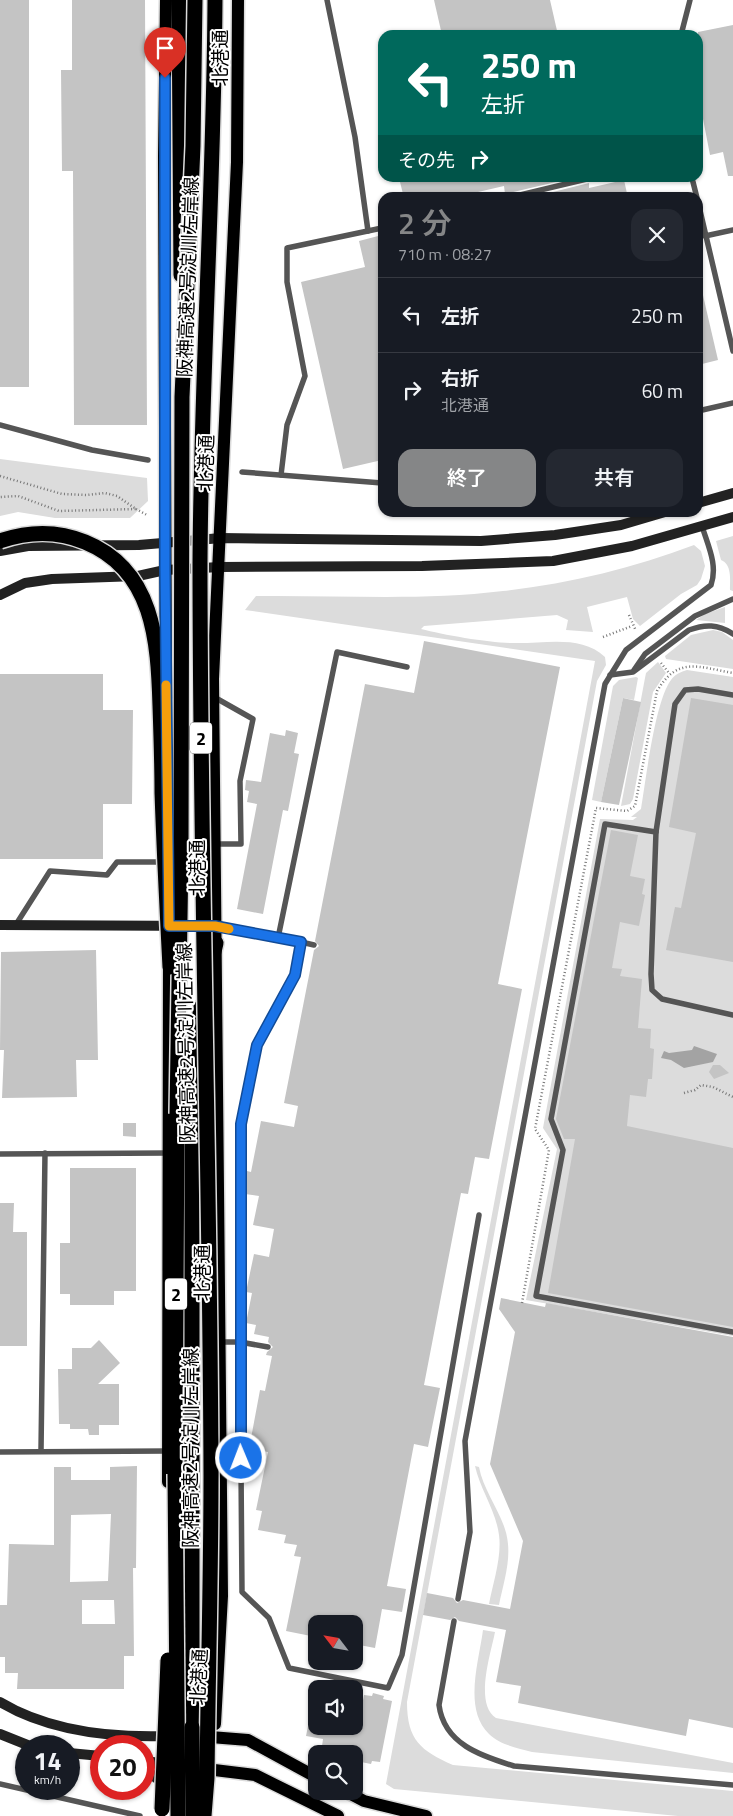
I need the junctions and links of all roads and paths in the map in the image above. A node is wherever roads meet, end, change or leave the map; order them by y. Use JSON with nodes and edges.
{"nodes":[{"id":1,"x":166,"y":0,"type":"edge"},
{"id":2,"x":179,"y":0,"type":"edge"},
{"id":3,"x":195,"y":0,"type":"edge"},
{"id":4,"x":215,"y":0,"type":"edge"},
{"id":5,"x":238,"y":0,"type":"edge"},
{"id":6,"x":327,"y":0,"type":"edge"},
{"id":7,"x":690,"y":0,"type":"edge"},
{"id":8,"x":682,"y":30,"type":"edge"},
{"id":9,"x":574,"y":182,"type":"edge"},
{"id":10,"x":532,"y":192,"type":"edge"},
{"id":11,"x":703,"y":226,"type":"edge"},
{"id":12,"x":378,"y":229,"type":"edge"},
{"id":13,"x":733,"y":230,"type":"edge"},
{"id":14,"x":368,"y":231,"type":"junction"},
{"id":15,"x":705,"y":236,"type":"junction"},
{"id":16,"x":733,"y":351,"type":"edge"},
{"id":17,"x":182,"y":397,"type":"junction"},
{"id":18,"x":733,"y":403,"type":"edge"},
{"id":19,"x":703,"y":410,"type":"edge"},
{"id":20,"x":0,"y":425,"type":"edge"},
{"id":21,"x":148,"y":460,"type":"dead end"},
{"id":22,"x":242,"y":472,"type":"dead end"},
{"id":23,"x":282,"y":475,"type":"junction"},
{"id":24,"x":0,"y":476,"type":"edge"},
{"id":25,"x":378,"y":482,"type":"edge"},
{"id":26,"x":733,"y":493,"type":"edge"},
{"id":27,"x":0,"y":497,"type":"edge"},
{"id":28,"x":703,"y":502,"type":"edge"},
{"id":29,"x":136,"y":509,"type":"junction"},
{"id":30,"x":147,"y":515,"type":"dead end"},
{"id":31,"x":648,"y":517,"type":"edge"},
{"id":32,"x":733,"y":517,"type":"edge"},
{"id":33,"x":702,"y":526,"type":"junction"},
{"id":34,"x":221,"y":538,"type":"junction"},
{"id":35,"x":0,"y":541,"type":"edge"},
{"id":36,"x":165,"y":543,"type":"junction"},
{"id":37,"x":0,"y":552,"type":"edge"},
{"id":38,"x":220,"y":567,"type":"junction"},
{"id":39,"x":165,"y":570,"type":"junction"},
{"id":40,"x":0,"y":595,"type":"edge"},
{"id":41,"x":733,"y":600,"type":"edge"},
{"id":42,"x":632,"y":626,"type":"dead end"},
{"id":43,"x":733,"y":634,"type":"edge"},
{"id":44,"x":603,"y":637,"type":"dead end"},
{"id":45,"x":407,"y":667,"type":"dead end"},
{"id":46,"x":633,"y":672,"type":"junction"},
{"id":47,"x":610,"y":675,"type":"junction"},
{"id":48,"x":733,"y":695,"type":"edge"},
{"id":49,"x":214,"y":696,"type":"junction"},
{"id":50,"x":656,"y":832,"type":"junction"},
{"id":51,"x":214,"y":844,"type":"junction"},
{"id":52,"x":168,"y":862,"type":"junction"},
{"id":53,"x":0,"y":925,"type":"edge"},
{"id":54,"x":15,"y":926,"type":"junction"},
{"id":55,"x":169,"y":926,"type":"junction"},
{"id":56,"x":215,"y":926,"type":"junction"},
{"id":57,"x":278,"y":938,"type":"junction"},
{"id":58,"x":301,"y":942,"type":"junction"},
{"id":59,"x":216,"y":943,"type":"junction"},
{"id":60,"x":314,"y":945,"type":"dead end"},
{"id":61,"x":733,"y":1015,"type":"edge"},
{"id":62,"x":684,"y":1094,"type":"dead end"},
{"id":63,"x":733,"y":1097,"type":"edge"},
{"id":64,"x":177,"y":1114,"type":"junction"},
{"id":65,"x":44,"y":1153,"type":"junction"},
{"id":66,"x":168,"y":1153,"type":"junction"},
{"id":67,"x":0,"y":1154,"type":"edge"},
{"id":68,"x":480,"y":1215,"type":"dead end"},
{"id":69,"x":733,"y":1332,"type":"edge"},
{"id":70,"x":220,"y":1342,"type":"junction"},
{"id":71,"x":240,"y":1342,"type":"junction"},
{"id":72,"x":268,"y":1347,"type":"dead end"},
{"id":73,"x":41,"y":1451,"type":"junction"},
{"id":74,"x":167,"y":1451,"type":"junction"},
{"id":75,"x":0,"y":1452,"type":"edge"},
{"id":76,"x":175,"y":1474,"type":"junction"},
{"id":77,"x":458,"y":1599,"type":"dead end"},
{"id":78,"x":454,"y":1621,"type":"dead end"},
{"id":79,"x":0,"y":1702,"type":"edge"},
{"id":80,"x":0,"y":1734,"type":"edge"},
{"id":81,"x":175,"y":1736,"type":"junction"},
{"id":82,"x":214,"y":1736,"type":"junction"},
{"id":83,"x":15,"y":1740,"type":"edge"},
{"id":84,"x":155,"y":1763,"type":"edge"},
{"id":85,"x":173,"y":1765,"type":"junction"},
{"id":86,"x":211,"y":1770,"type":"junction"},
{"id":87,"x":308,"y":1773,"type":"edge"},
{"id":88,"x":155,"y":1777,"type":"edge"},
{"id":89,"x":0,"y":1784,"type":"edge"},
{"id":90,"x":733,"y":1785,"type":"edge"},
{"id":91,"x":172,"y":1796,"type":"junction"},
{"id":92,"x":362,"y":1800,"type":"edge"},
{"id":93,"x":140,"y":1816,"type":"edge"},
{"id":94,"x":161,"y":1816,"type":"edge"},
{"id":95,"x":170,"y":1816,"type":"edge"},
{"id":96,"x":178,"y":1816,"type":"edge"},
{"id":97,"x":193,"y":1816,"type":"edge"},
{"id":98,"x":204,"y":1816,"type":"edge"},
{"id":99,"x":208,"y":1816,"type":"edge"},
{"id":100,"x":338,"y":1816,"type":"edge"},
{"id":101,"x":426,"y":1816,"type":"edge"}],
"edges":[{"from":1,"to":36,"type":"main road","name":"北港通"},
{"from":2,"to":17,"type":"highway","bridge":true},
{"from":3,"to":17,"type":"highway","name":"阪神高速2号淀川左岸線","number":"2","bridge":true},
{"from":4,"to":98,"type":"highway","name":"阪神高速2号淀川左岸線","number":"2","bridge":true},
{"from":5,"to":34,"type":"main road","name":"北港通"},
{"from":6,"to":14,"type":"lane"},
{"from":7,"to":8,"type":"lane"},
{"from":9,"to":10,"type":"lane"},
{"from":11,"to":15,"type":"lane"},
{"from":12,"to":14,"type":"lane"},
{"from":13,"to":15,"type":"lane"},
{"from":14,"to":23,"type":"lane"},
{"from":15,"to":16,"type":"lane"},
{"from":17,"to":64,"type":"highway","name":"阪神高速2号淀川左岸線","number":"2","bridge":true},
{"from":18,"to":19,"type":"lane"},
{"from":20,"to":21,"type":"lane"},
{"from":22,"to":23,"type":"lane"},
{"from":23,"to":25,"type":"lane"},
{"from":24,"to":29,"type":"path"},
{"from":26,"to":28,"type":"street"},
{"from":27,"to":29,"type":"path"},
{"from":29,"to":30,"type":"path"},
{"from":31,"to":34,"type":"street"},
{"from":32,"to":33,"type":"street"},
{"from":33,"to":38,"type":"street"},
{"from":33,"to":47,"type":"lane"},
{"from":34,"to":36,"type":"street"},
{"from":34,"to":38,"type":"main road","name":"北港通"},
{"from":35,"to":64,"type":"highway","number":"2","bridge":true},
{"from":36,"to":37,"type":"street"},
{"from":36,"to":39,"type":"main road","name":"北港通"},
{"from":38,"to":39,"type":"street"},
{"from":38,"to":49,"type":"main road","name":"北港通"},
{"from":39,"to":40,"type":"street"},
{"from":39,"to":52,"type":"main road","name":"北港通"},
{"from":41,"to":46,"type":"lane"},
{"from":42,"to":44,"type":"path"},
{"from":43,"to":46,"type":"lane"},
{"from":45,"to":57,"type":"lane"},
{"from":46,"to":47,"type":"lane"},
{"from":47,"to":77,"type":"lane"},
{"from":48,"to":50,"type":"lane"},
{"from":49,"to":51,"type":"main road","name":"北港通"},
{"from":49,"to":51,"type":"lane"},
{"from":50,"to":61,"type":"lane"},
{"from":50,"to":69,"type":"lane"},
{"from":51,"to":56,"type":"main road","name":"北港通"},
{"from":52,"to":54,"type":"lane"},
{"from":52,"to":55,"type":"main road","name":"北港通"},
{"from":53,"to":54,"type":"street"},
{"from":54,"to":55,"type":"street"},
{"from":55,"to":56,"type":"street"},
{"from":55,"to":66,"type":"main road","name":"北港通"},
{"from":56,"to":57,"type":"lane"},
{"from":56,"to":59,"type":"main road","name":"北港通"},
{"from":57,"to":58,"type":"lane"},
{"from":58,"to":60,"type":"lane"},
{"from":58,"to":71,"type":"lane"},
{"from":59,"to":70,"type":"main road","name":"北港通"},
{"from":59,"to":97,"type":"highway","bridge":true},
{"from":62,"to":63,"type":"path"},
{"from":64,"to":76,"type":"highway","name":"阪神高速2号淀川左岸線","number":"2"},
{"from":65,"to":66,"type":"lane"},
{"from":65,"to":67,"type":"lane"},
{"from":65,"to":73,"type":"lane"},
{"from":66,"to":74,"type":"main road","name":"北港通"},
{"from":68,"to":71,"type":"lane"},
{"from":70,"to":71,"type":"lane"},
{"from":70,"to":82,"type":"main road","name":"北港通"},
{"from":71,"to":72,"type":"lane"},
{"from":73,"to":74,"type":"lane"},
{"from":73,"to":75,"type":"lane"},
{"from":74,"to":81,"type":"main road","name":"北港通"},
{"from":76,"to":94,"type":"highway","bridge":true},
{"from":76,"to":96,"type":"highway","name":"阪神高速2号淀川左岸線","number":"2","bridge":true},
{"from":78,"to":90,"type":"lane"},
{"from":79,"to":81,"type":"street"},
{"from":80,"to":83,"type":"street"},
{"from":81,"to":82,"type":"main road"},
{"from":81,"to":85,"type":"main road","name":"北港通"},
{"from":82,"to":86,"type":"main road","name":"北港通"},
{"from":82,"to":87,"type":"main road"},
{"from":84,"to":85,"type":"street"},
{"from":85,"to":86,"type":"main road"},
{"from":85,"to":91,"type":"street"},
{"from":86,"to":99,"type":"street"},
{"from":86,"to":100,"type":"main road"},
{"from":88,"to":91,"type":"street"},
{"from":89,"to":93,"type":"lane"},
{"from":91,"to":95,"type":"street"},
{"from":92,"to":101,"type":"main road"}]}
